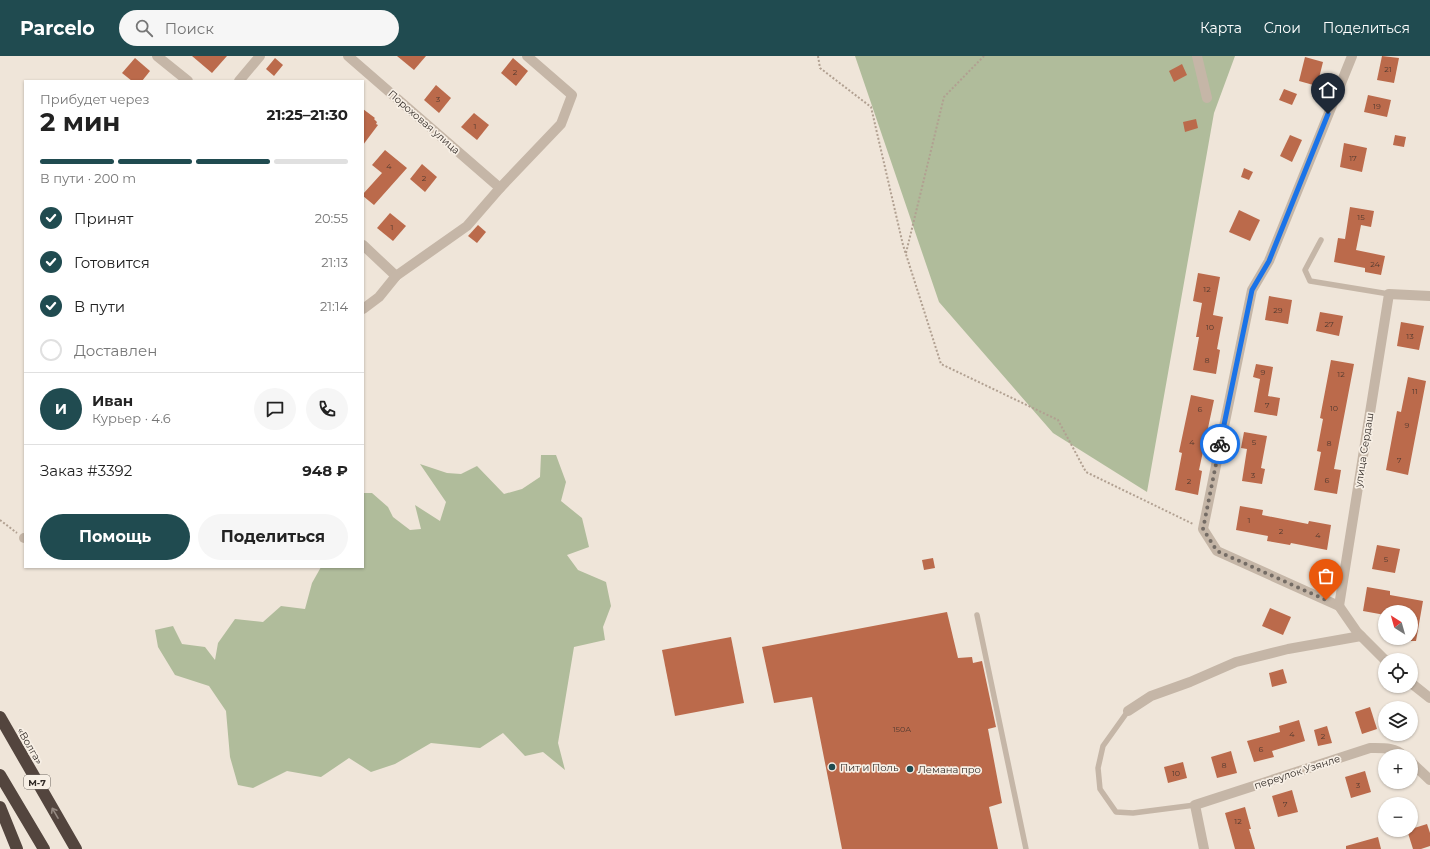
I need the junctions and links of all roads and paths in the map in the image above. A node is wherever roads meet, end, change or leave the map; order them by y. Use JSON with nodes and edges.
{"nodes":[{"id":1,"x":158,"y":56,"type":"edge"},
{"id":2,"x":260,"y":56,"type":"edge"},
{"id":3,"x":348,"y":56,"type":"edge"},
{"id":4,"x":527,"y":56,"type":"edge"},
{"id":5,"x":818,"y":56,"type":"edge"},
{"id":6,"x":984,"y":56,"type":"edge"},
{"id":7,"x":1198,"y":56,"type":"edge"},
{"id":8,"x":1352,"y":56,"type":"edge"},
{"id":9,"x":187,"y":80,"type":"edge"},
{"id":10,"x":240,"y":80,"type":"edge"},
{"id":11,"x":1207,"y":98,"type":"dead end"},
{"id":12,"x":500,"y":188,"type":"junction"},
{"id":13,"x":1321,"y":240,"type":"dead end"},
{"id":14,"x":364,"y":246,"type":"edge"},
{"id":15,"x":906,"y":255,"type":"junction"},
{"id":16,"x":396,"y":276,"type":"junction"},
{"id":17,"x":1389,"y":294,"type":"junction"},
{"id":18,"x":1430,"y":296,"type":"edge"},
{"id":19,"x":364,"y":309,"type":"edge"},
{"id":20,"x":0,"y":520,"type":"edge"},
{"id":21,"x":1203,"y":529,"type":"junction"},
{"id":22,"x":24,"y":537,"type":"edge"},
{"id":23,"x":1339,"y":606,"type":"junction"},
{"id":24,"x":978,"y":615,"type":"dead end"},
{"id":25,"x":1361,"y":636,"type":"junction"},
{"id":26,"x":1378,"y":653,"type":"edge"},
{"id":27,"x":1418,"y":689,"type":"edge"},
{"id":28,"x":1430,"y":698,"type":"edge"},
{"id":29,"x":1128,"y":712,"type":"joint"},
{"id":30,"x":0,"y":717,"type":"edge"},
{"id":31,"x":1391,"y":749,"type":"edge"},
{"id":32,"x":1418,"y":769,"type":"edge"},
{"id":33,"x":0,"y":775,"type":"edge"},
{"id":34,"x":1430,"y":780,"type":"edge"},
{"id":35,"x":1195,"y":805,"type":"junction"},
{"id":36,"x":0,"y":807,"type":"edge"},
{"id":37,"x":17,"y":849,"type":"edge"},
{"id":38,"x":44,"y":849,"type":"edge"},
{"id":39,"x":76,"y":849,"type":"edge"},
{"id":40,"x":1026,"y":849,"type":"edge"},
{"id":41,"x":1204,"y":849,"type":"edge"}],
"edges":[{"from":1,"to":9,"type":"street"},
{"from":2,"to":10,"type":"street"},
{"from":3,"to":12,"type":"street","name":"Пороховая улица"},
{"from":4,"to":12,"type":"street"},
{"from":5,"to":15,"type":"path"},
{"from":6,"to":15,"type":"path"},
{"from":7,"to":11,"type":"street"},
{"from":8,"to":21,"type":"street"},
{"from":12,"to":16,"type":"street"},
{"from":13,"to":17,"type":"lane"},
{"from":14,"to":16,"type":"street"},
{"from":15,"to":21,"type":"path"},
{"from":16,"to":19,"type":"street"},
{"from":17,"to":18,"type":"street"},
{"from":17,"to":23,"type":"street","name":"улица Сердаш"},
{"from":20,"to":22,"type":"path"},
{"from":21,"to":23,"type":"street"},
{"from":23,"to":25,"type":"street"},
{"from":24,"to":40,"type":"lane"},
{"from":25,"to":26,"type":"street"},
{"from":25,"to":29,"type":"street"},
{"from":27,"to":28,"type":"street"},
{"from":29,"to":35,"type":"lane"},
{"from":39,"to":30,"type":"highway","name":"«Волга»","number":"М-7","one_way":true},
{"from":31,"to":35,"type":"street","name":"переулок Узянле"},
{"from":32,"to":34,"type":"street"},
{"from":33,"to":38,"type":"highway","number":"М-7"},
{"from":35,"to":41,"type":"street"},
{"from":36,"to":37,"type":"highway"}]}
